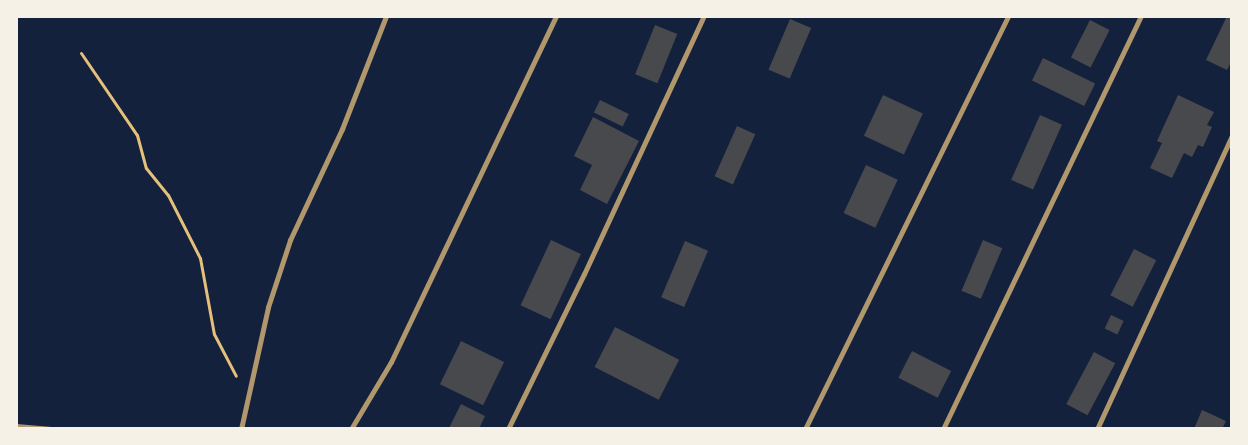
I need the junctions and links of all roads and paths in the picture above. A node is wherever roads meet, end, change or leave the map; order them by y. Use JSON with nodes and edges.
{"nodes":[{"id":1,"x":386,"y":16,"type":"edge"},
{"id":2,"x":556,"y":16,"type":"edge"},
{"id":3,"x":704,"y":16,"type":"edge"},
{"id":4,"x":1008,"y":16,"type":"edge"},
{"id":5,"x":1141,"y":16,"type":"edge"},
{"id":6,"x":81,"y":53,"type":"dead end"},
{"id":7,"x":1232,"y":136,"type":"edge"},
{"id":8,"x":249,"y":391,"type":"junction"},
{"id":9,"x":16,"y":426,"type":"edge"},
{"id":10,"x":54,"y":429,"type":"edge"},
{"id":11,"x":241,"y":429,"type":"edge"},
{"id":12,"x":351,"y":429,"type":"edge"},
{"id":13,"x":508,"y":429,"type":"edge"},
{"id":14,"x":805,"y":429,"type":"edge"},
{"id":15,"x":943,"y":429,"type":"edge"},
{"id":16,"x":1097,"y":429,"type":"edge"}],
"edges":[{"from":1,"to":8,"type":"street"},
{"from":2,"to":12,"type":"street"},
{"from":3,"to":13,"type":"street"},
{"from":4,"to":14,"type":"street"},
{"from":5,"to":15,"type":"street"},
{"from":6,"to":8,"type":"path"},
{"from":7,"to":16,"type":"street"},
{"from":8,"to":11,"type":"street"},
{"from":9,"to":10,"type":"street"}]}
